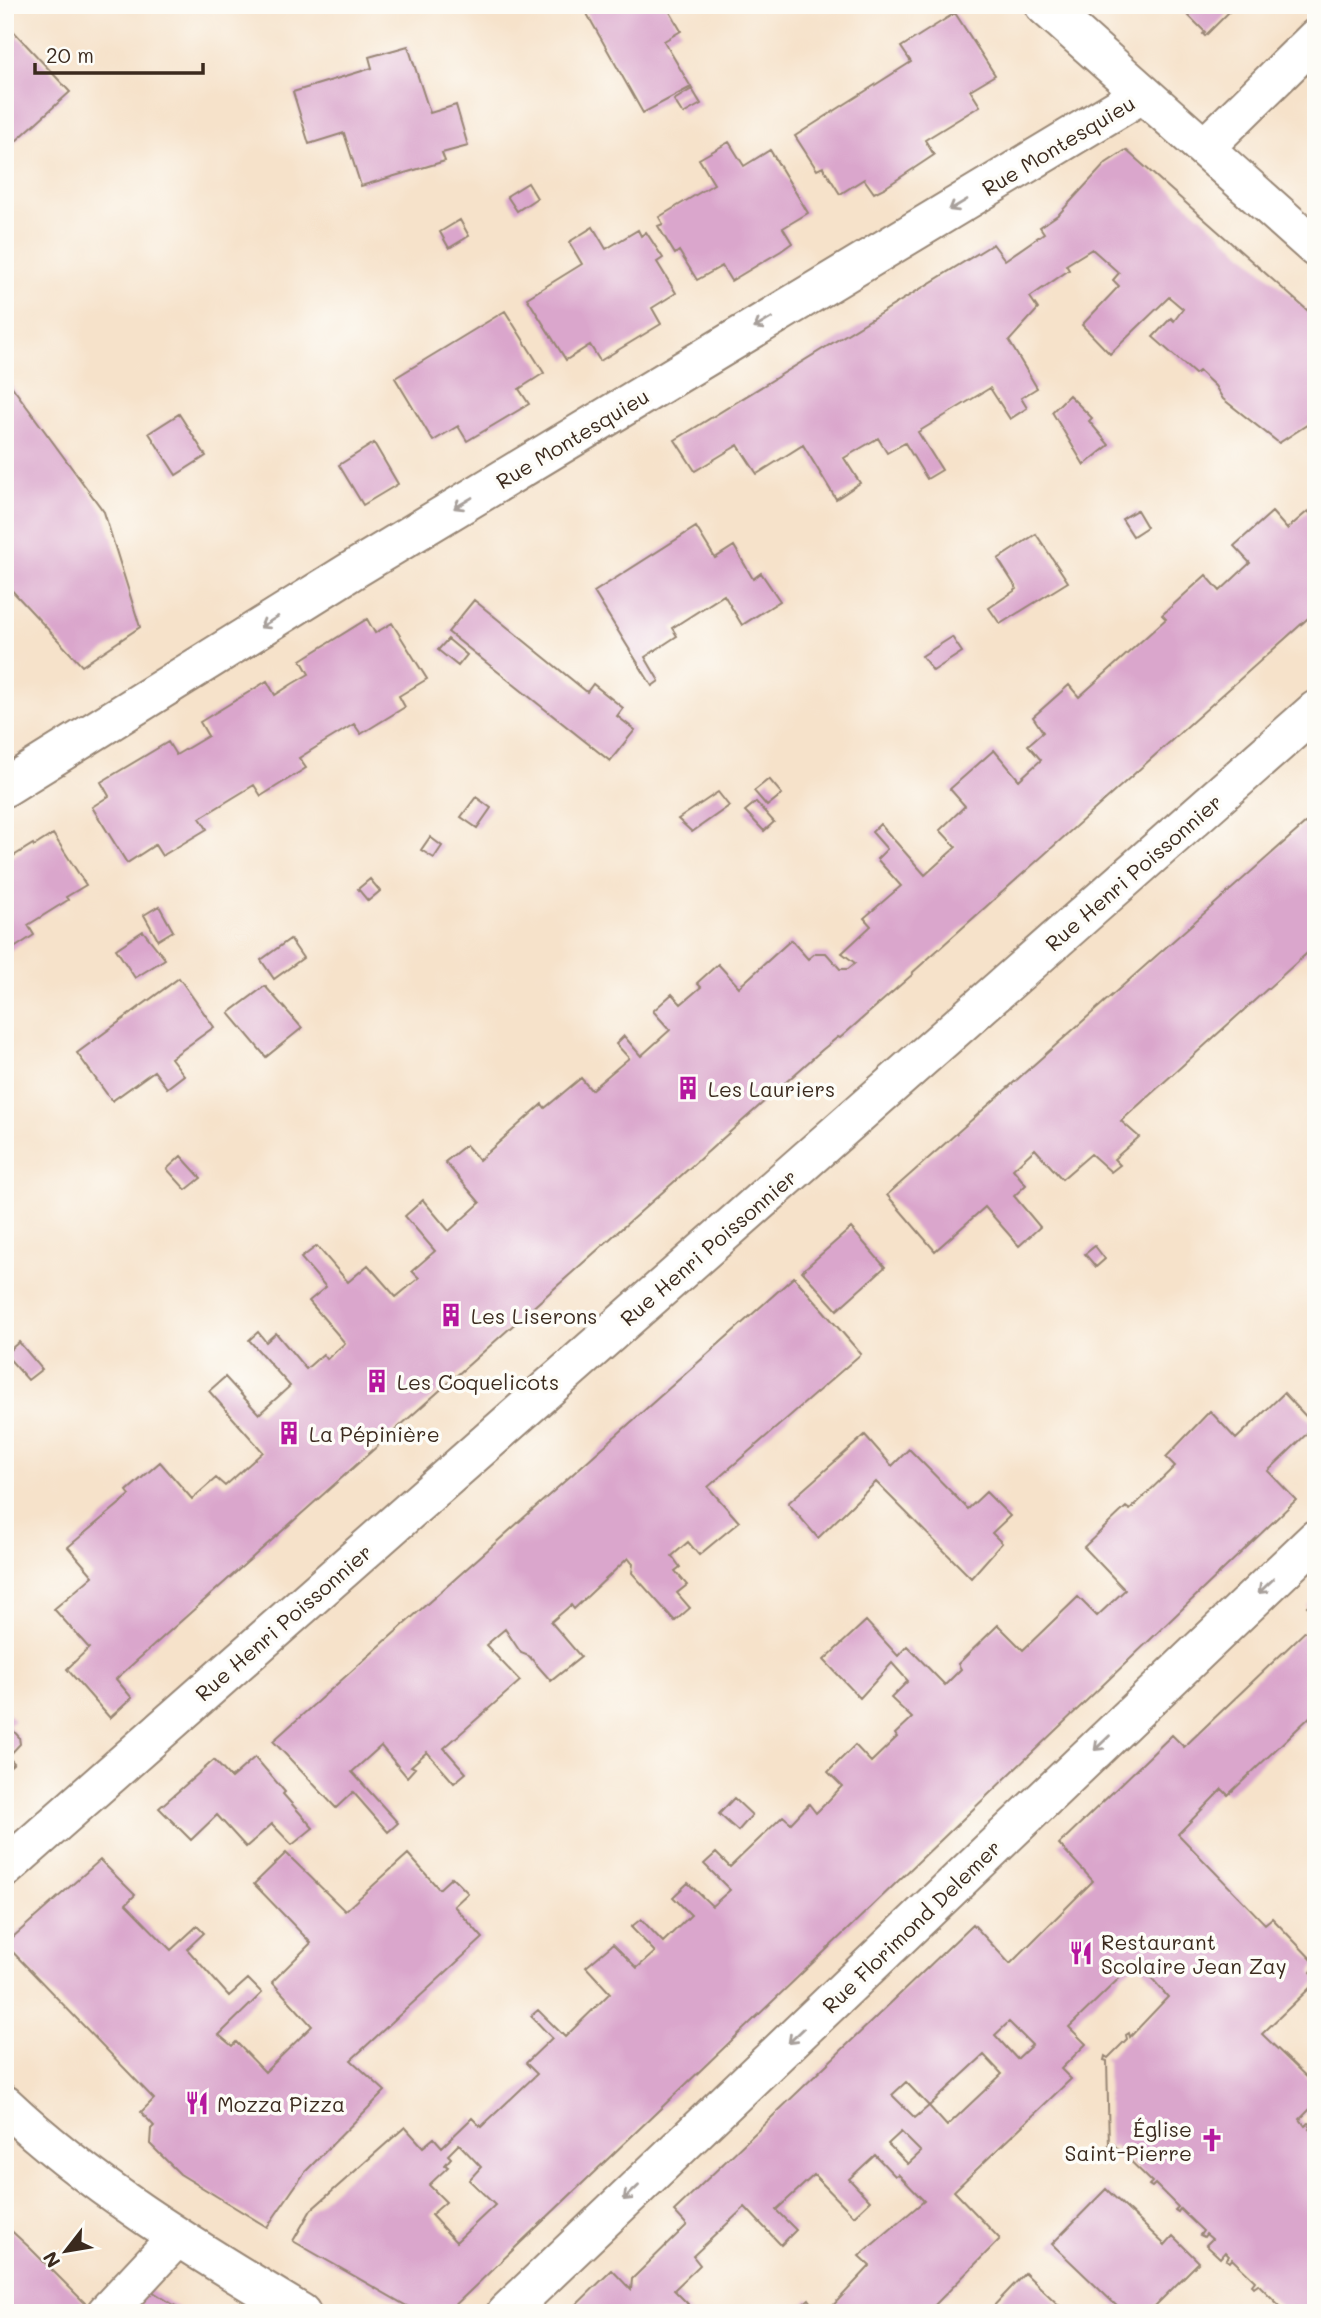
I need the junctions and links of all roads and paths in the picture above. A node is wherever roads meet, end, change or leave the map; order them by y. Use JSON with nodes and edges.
{"nodes":[{"id":1,"x":1044,"y":5,"type":"edge"},
{"id":2,"x":1316,"y":38,"type":"edge"},
{"id":3,"x":1142,"y":94,"type":"junction"},
{"id":4,"x":1204,"y":148,"type":"junction"},
{"id":5,"x":1316,"y":248,"type":"edge"},
{"id":6,"x":1316,"y":710,"type":"edge"},
{"id":7,"x":5,"y":787,"type":"edge"},
{"id":8,"x":1316,"y":1539,"type":"edge"},
{"id":9,"x":5,"y":1868,"type":"edge"},
{"id":10,"x":5,"y":2105,"type":"edge"},
{"id":11,"x":177,"y":2237,"type":"junction"},
{"id":12,"x":106,"y":2313,"type":"edge"},
{"id":13,"x":301,"y":2313,"type":"edge"},
{"id":14,"x":506,"y":2313,"type":"edge"}],
"edges":[{"from":1,"to":3,"type":"street"},
{"from":2,"to":4,"type":"street"},
{"from":3,"to":4,"type":"street"},
{"from":3,"to":7,"type":"street","name":"Rue Montesquieu","one_way":true},
{"from":4,"to":5,"type":"street"},
{"from":6,"to":9,"type":"street","name":"Rue Henri Poissonnier"},
{"from":8,"to":14,"type":"street","name":"Rue Florimond Delemer","one_way":true},
{"from":10,"to":11,"type":"street"},
{"from":11,"to":12,"type":"street"},
{"from":11,"to":13,"type":"street"}]}
